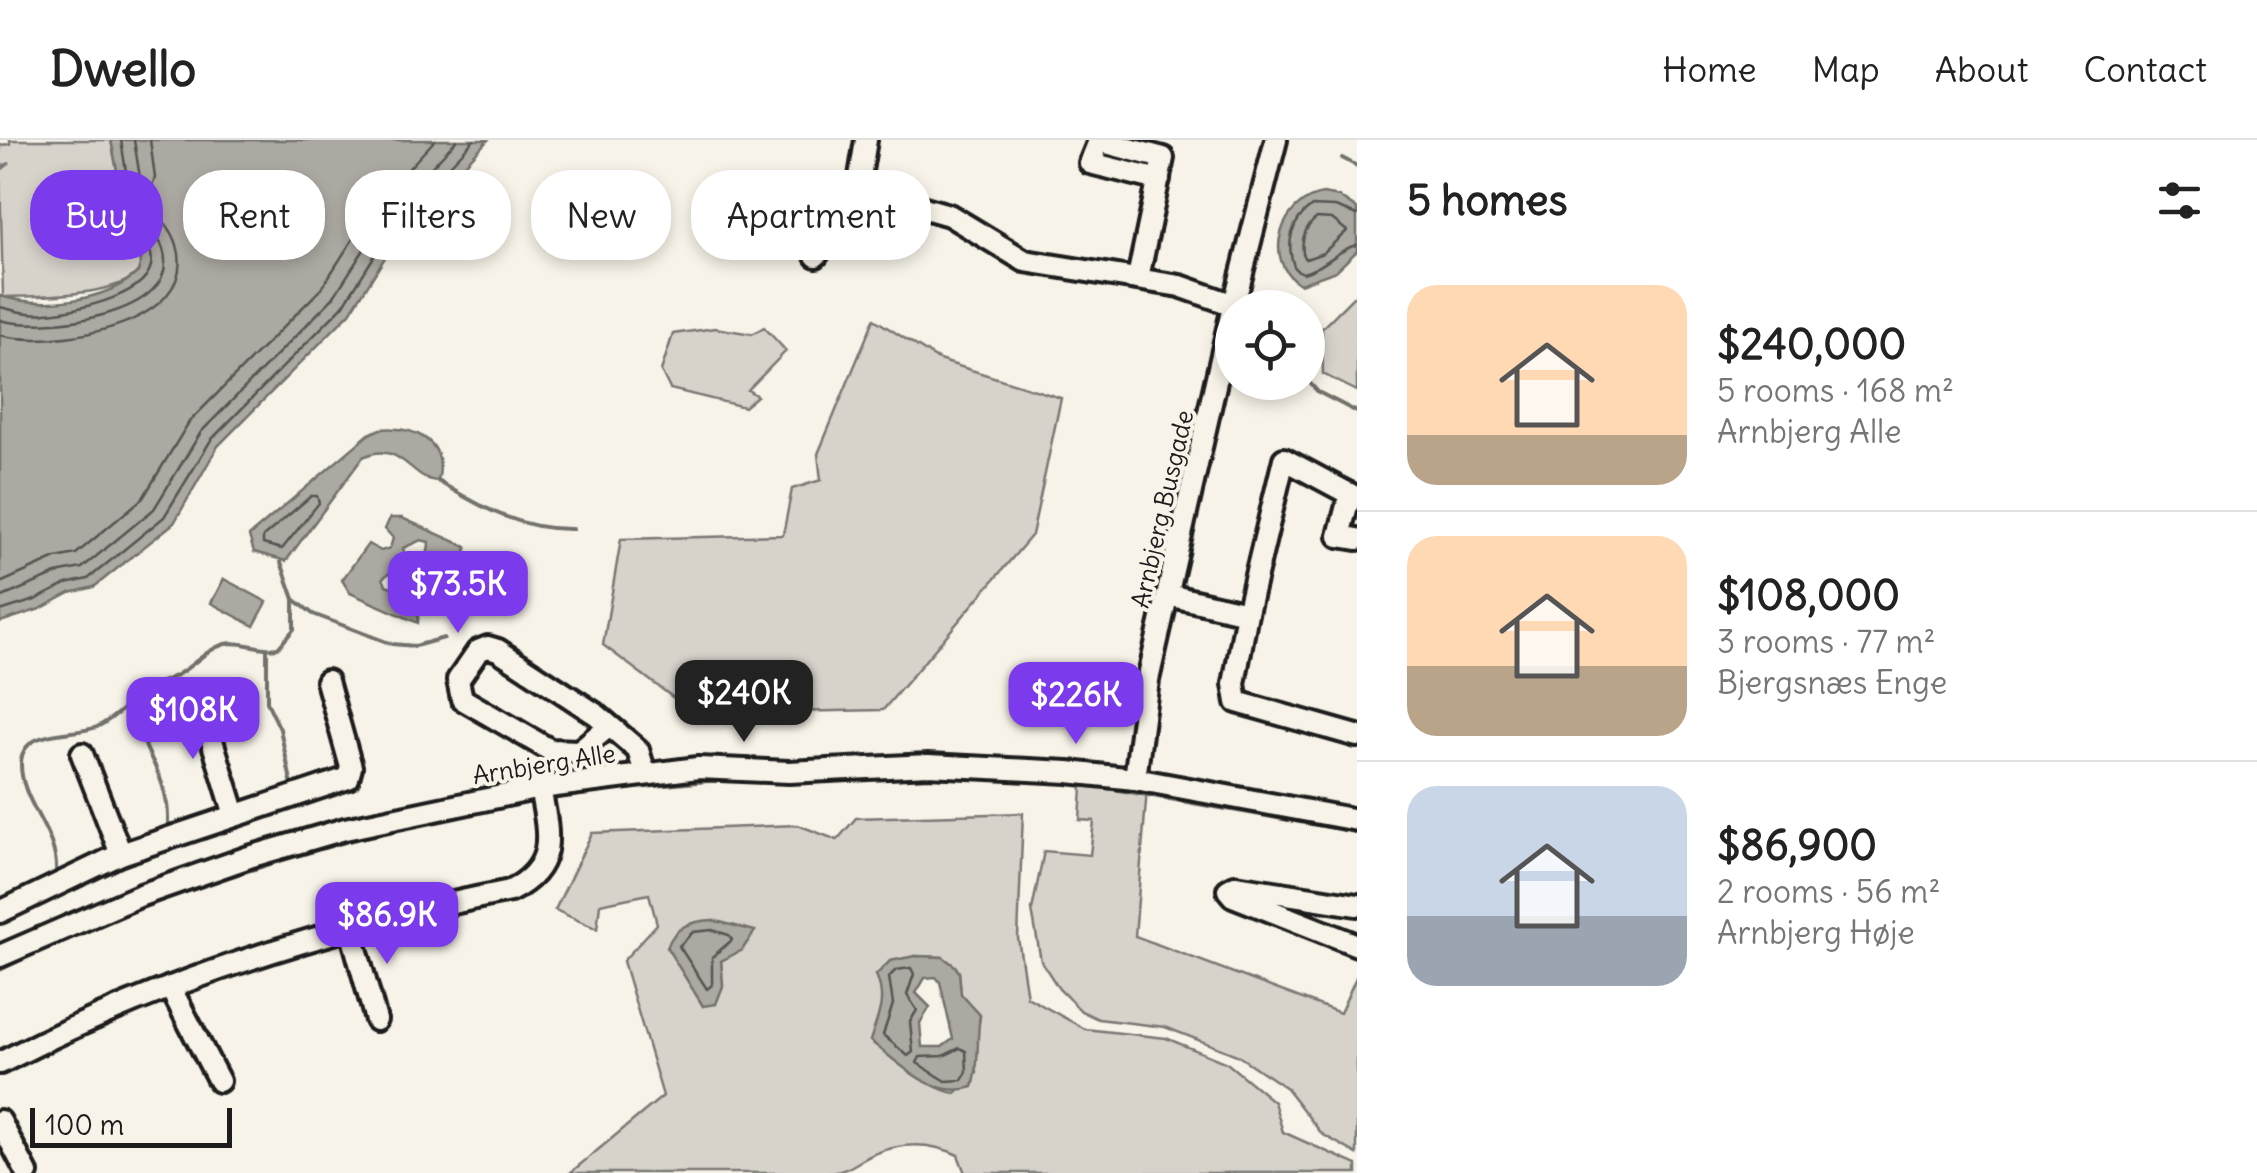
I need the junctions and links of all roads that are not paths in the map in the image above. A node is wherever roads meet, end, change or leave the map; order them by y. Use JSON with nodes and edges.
{"nodes":[{"id":1,"x":866,"y":140,"type":"edge"},
{"id":2,"x":1276,"y":140,"type":"edge"},
{"id":3,"x":861,"y":170,"type":"edge"},
{"id":4,"x":1158,"y":180,"type":"dead end"},
{"id":5,"x":931,"y":210,"type":"edge"},
{"id":6,"x":1138,"y":278,"type":"junction"},
{"id":7,"x":1238,"y":290,"type":"edge"},
{"id":8,"x":1215,"y":301,"type":"edge"},
{"id":9,"x":1215,"y":387,"type":"edge"},
{"id":10,"x":1353,"y":496,"type":"edge"},
{"id":11,"x":1357,"y":539,"type":"edge"},
{"id":12,"x":1168,"y":595,"type":"junction"},
{"id":13,"x":1247,"y":613,"type":"junction"},
{"id":14,"x":328,"y":681,"type":"dead end"},
{"id":15,"x":198,"y":695,"type":"dead end"},
{"id":16,"x":608,"y":727,"type":"junction"},
{"id":17,"x":1357,"y":736,"type":"edge"},
{"id":18,"x":82,"y":754,"type":"dead end"},
{"id":19,"x":645,"y":773,"type":"junction"},
{"id":20,"x":1135,"y":779,"type":"junction"},
{"id":21,"x":540,"y":788,"type":"junction"},
{"id":22,"x":236,"y":814,"type":"junction"},
{"id":23,"x":1357,"y":820,"type":"edge"},
{"id":24,"x":121,"y":854,"type":"junction"},
{"id":25,"x":1357,"y":904,"type":"edge"},
{"id":26,"x":1,"y":908,"type":"edge"},
{"id":27,"x":350,"y":928,"type":"junction"},
{"id":28,"x":1357,"y":945,"type":"edge"},
{"id":29,"x":0,"y":956,"type":"edge"},
{"id":30,"x":170,"y":987,"type":"junction"},
{"id":31,"x":376,"y":1020,"type":"dead end"},
{"id":32,"x":0,"y":1063,"type":"edge"},
{"id":33,"x":218,"y":1081,"type":"dead end"},
{"id":34,"x":0,"y":1121,"type":"edge"},
{"id":35,"x":27,"y":1173,"type":"edge"}],
"edges":[{"from":1,"to":3,"type":"street"},
{"from":2,"to":7,"type":"street","name":"Arnbjerg Busgade"},
{"from":4,"to":6,"type":"street"},
{"from":5,"to":6,"type":"street"},
{"from":6,"to":8,"type":"street"},
{"from":9,"to":12,"type":"street","name":"Arnbjerg Busgade"},
{"from":10,"to":11,"type":"street"},
{"from":10,"to":13,"type":"street"},
{"from":12,"to":13,"type":"street"},
{"from":12,"to":20,"type":"street","name":"Arnbjerg Busgade"},
{"from":13,"to":17,"type":"street"},
{"from":14,"to":22,"type":"street"},
{"from":15,"to":22,"type":"street"},
{"from":16,"to":16,"type":"street"},
{"from":16,"to":19,"type":"street"},
{"from":18,"to":24,"type":"street"},
{"from":19,"to":20,"type":"street","name":"Arnbjerg Alle"},
{"from":19,"to":21,"type":"street","name":"Arnbjerg Alle"},
{"from":20,"to":23,"type":"street","name":"Arnbjerg Alle"},
{"from":21,"to":27,"type":"street"},
{"from":21,"to":29,"type":"street","name":"Arnbjerg Alle"},
{"from":22,"to":24,"type":"street"},
{"from":24,"to":26,"type":"street"},
{"from":25,"to":28,"type":"street"},
{"from":27,"to":30,"type":"street"},
{"from":27,"to":31,"type":"street"},
{"from":30,"to":32,"type":"street"},
{"from":30,"to":33,"type":"street"},
{"from":34,"to":35,"type":"street"}]}
